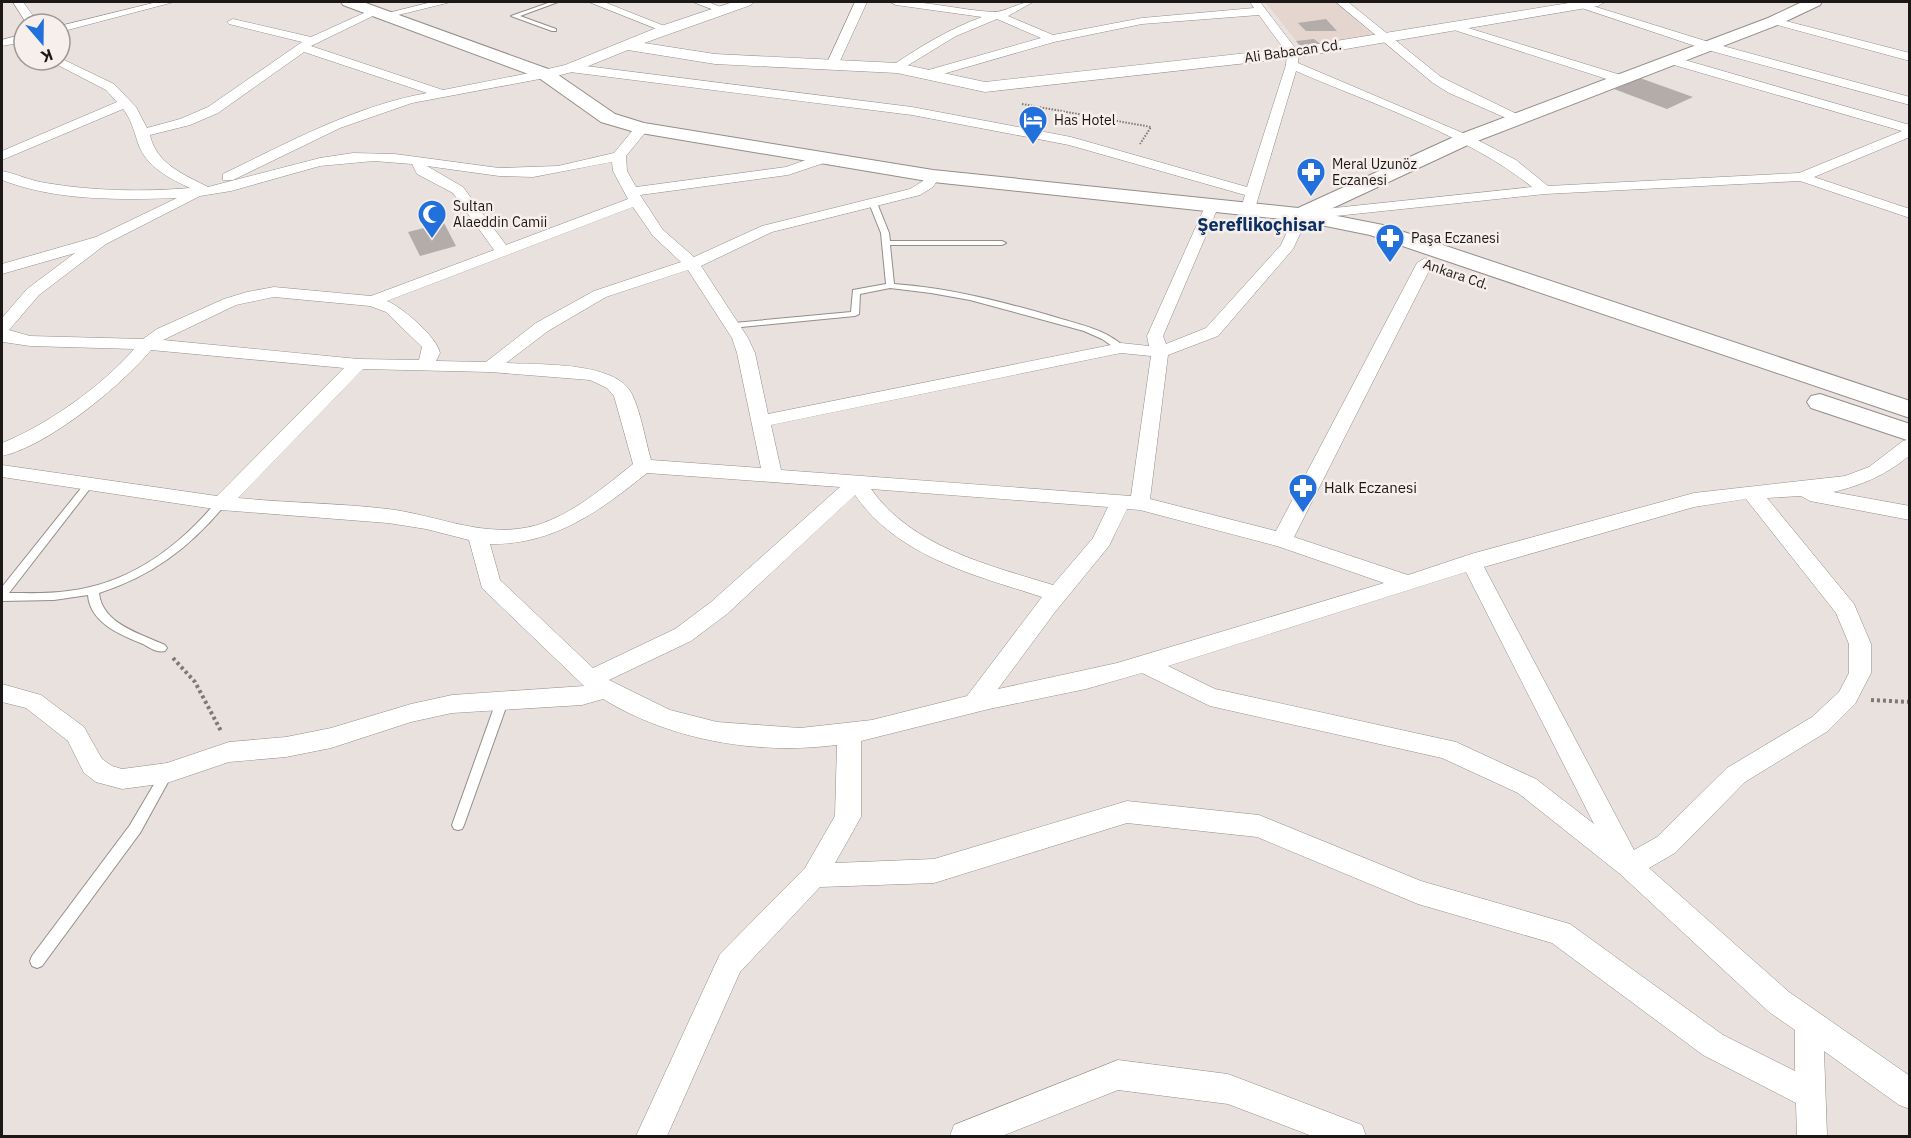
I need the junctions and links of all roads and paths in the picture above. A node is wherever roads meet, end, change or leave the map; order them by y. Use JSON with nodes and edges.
{"nodes":[{"id":1,"x":168,"y":2,"type":"edge"},
{"id":2,"x":445,"y":2,"type":"edge"},
{"id":3,"x":555,"y":2,"type":"edge"},
{"id":4,"x":595,"y":2,"type":"edge"},
{"id":5,"x":699,"y":2,"type":"edge"},
{"id":6,"x":746,"y":2,"type":"edge"},
{"id":7,"x":861,"y":2,"type":"edge"},
{"id":8,"x":897,"y":2,"type":"edge"},
{"id":9,"x":1028,"y":2,"type":"edge"},
{"id":10,"x":1342,"y":2,"type":"edge"},
{"id":11,"x":1598,"y":2,"type":"edge"},
{"id":12,"x":1814,"y":2,"type":"edge"},
{"id":13,"x":1573,"y":3,"type":"edge"},
{"id":14,"x":1258,"y":6,"type":"edge"},
{"id":15,"x":367,"y":7,"type":"edge"},
{"id":16,"x":722,"y":10,"type":"junction"},
{"id":17,"x":999,"y":16,"type":"junction"},
{"id":18,"x":1774,"y":21,"type":"junction"},
{"id":19,"x":233,"y":22,"type":"dead end"},
{"id":20,"x":72,"y":26,"type":"edge"},
{"id":21,"x":1452,"y":26,"type":"junction"},
{"id":22,"x":666,"y":29,"type":"junction"},
{"id":23,"x":554,"y":30,"type":"dead end"},
{"id":24,"x":1383,"y":38,"type":"junction"},
{"id":25,"x":1052,"y":39,"type":"junction"},
{"id":26,"x":307,"y":44,"type":"junction"},
{"id":27,"x":627,"y":45,"type":"junction"},
{"id":28,"x":1708,"y":46,"type":"junction"},
{"id":29,"x":1910,"y":57,"type":"edge"},
{"id":30,"x":1293,"y":59,"type":"junction"},
{"id":31,"x":1671,"y":60,"type":"junction"},
{"id":32,"x":833,"y":63,"type":"junction"},
{"id":33,"x":570,"y":68,"type":"junction"},
{"id":34,"x":897,"y":68,"type":"junction"},
{"id":35,"x":72,"y":69,"type":"edge"},
{"id":36,"x":545,"y":74,"type":"junction"},
{"id":37,"x":929,"y":74,"type":"junction"},
{"id":38,"x":1620,"y":79,"type":"junction"},
{"id":39,"x":985,"y":87,"type":"junction"},
{"id":40,"x":442,"y":93,"type":"junction"},
{"id":41,"x":1910,"y":101,"type":"edge"},
{"id":42,"x":125,"y":103,"type":"junction"},
{"id":43,"x":1518,"y":118,"type":"junction"},
{"id":44,"x":1151,"y":127,"type":"dead end"},
{"id":45,"x":642,"y":128,"type":"junction"},
{"id":46,"x":1910,"y":131,"type":"edge"},
{"id":47,"x":143,"y":133,"type":"junction"},
{"id":48,"x":1465,"y":139,"type":"junction"},
{"id":49,"x":2,"y":156,"type":"edge"},
{"id":50,"x":619,"y":156,"type":"junction"},
{"id":51,"x":825,"y":158,"type":"junction"},
{"id":52,"x":417,"y":160,"type":"junction"},
{"id":53,"x":2,"y":175,"type":"edge"},
{"id":54,"x":933,"y":176,"type":"junction"},
{"id":55,"x":1801,"y":177,"type":"junction"},
{"id":56,"x":204,"y":190,"type":"junction"},
{"id":57,"x":1545,"y":190,"type":"junction"},
{"id":58,"x":633,"y":196,"type":"junction"},
{"id":59,"x":1251,"y":201,"type":"junction"},
{"id":60,"x":873,"y":203,"type":"junction"},
{"id":61,"x":1212,"y":205,"type":"junction"},
{"id":62,"x":1910,"y":214,"type":"edge"},
{"id":63,"x":1301,"y":215,"type":"junction"},
{"id":64,"x":101,"y":241,"type":"junction"},
{"id":65,"x":886,"y":243,"type":"junction"},
{"id":66,"x":1002,"y":243,"type":"dead end"},
{"id":67,"x":502,"y":250,"type":"junction"},
{"id":68,"x":1425,"y":263,"type":"junction"},
{"id":69,"x":692,"y":264,"type":"junction"},
{"id":70,"x":2,"y":269,"type":"edge"},
{"id":71,"x":890,"y":286,"type":"junction"},
{"id":72,"x":373,"y":301,"type":"junction"},
{"id":73,"x":734,"y":326,"type":"junction"},
{"id":74,"x":2,"y":328,"type":"edge"},
{"id":75,"x":2,"y":333,"type":"edge"},
{"id":76,"x":147,"y":344,"type":"junction"},
{"id":77,"x":1121,"y":348,"type":"junction"},
{"id":78,"x":1160,"y":352,"type":"junction"},
{"id":79,"x":358,"y":364,"type":"junction"},
{"id":80,"x":490,"y":367,"type":"junction"},
{"id":81,"x":425,"y":368,"type":"junction"},
{"id":82,"x":1910,"y":410,"type":"edge"},
{"id":83,"x":762,"y":421,"type":"junction"},
{"id":84,"x":1910,"y":433,"type":"edge"},
{"id":85,"x":1910,"y":445,"type":"edge"},
{"id":86,"x":2,"y":450,"type":"edge"},
{"id":87,"x":643,"y":466,"type":"junction"},
{"id":88,"x":2,"y":471,"type":"edge"},
{"id":89,"x":772,"y":475,"type":"junction"},
{"id":90,"x":856,"y":483,"type":"junction"},
{"id":91,"x":89,"y":484,"type":"junction"},
{"id":92,"x":1789,"y":490,"type":"junction"},
{"id":93,"x":1753,"y":494,"type":"junction"},
{"id":94,"x":1131,"y":502,"type":"junction"},
{"id":95,"x":221,"y":503,"type":"junction"},
{"id":96,"x":1910,"y":513,"type":"edge"},
{"id":97,"x":478,"y":537,"type":"junction"},
{"id":98,"x":1282,"y":540,"type":"junction"},
{"id":99,"x":1471,"y":561,"type":"junction"},
{"id":100,"x":1405,"y":582,"type":"junction"},
{"id":101,"x":93,"y":590,"type":"junction"},
{"id":102,"x":1058,"y":594,"type":"junction"},
{"id":103,"x":2,"y":596,"type":"edge"},
{"id":104,"x":161,"y":648,"type":"joint"},
{"id":105,"x":1144,"y":664,"type":"junction"},
{"id":106,"x":597,"y":685,"type":"junction"},
{"id":107,"x":2,"y":693,"type":"edge"},
{"id":108,"x":503,"y":699,"type":"junction"},
{"id":109,"x":1847,"y":699,"type":"junction"},
{"id":110,"x":1910,"y":702,"type":"edge"},
{"id":111,"x":975,"y":703,"type":"junction"},
{"id":112,"x":849,"y":734,"type":"junction"},
{"id":113,"x":229,"y":752,"type":"junction"},
{"id":114,"x":167,"y":773,"type":"junction"},
{"id":115,"x":458,"y":825,"type":"dead end"},
{"id":116,"x":1629,"y":866,"type":"junction"},
{"id":117,"x":814,"y":876,"type":"junction"},
{"id":118,"x":37,"y":961,"type":"dead end"},
{"id":119,"x":1809,"y":1023,"type":"junction"},
{"id":120,"x":1853,"y":1054,"type":"junction"},
{"id":121,"x":1910,"y":1075,"type":"edge"},
{"id":122,"x":1810,"y":1094,"type":"junction"},
{"id":123,"x":1910,"y":1094,"type":"edge"},
{"id":124,"x":651,"y":1137,"type":"edge"},
{"id":125,"x":965,"y":1137,"type":"edge"},
{"id":126,"x":1351,"y":1137,"type":"edge"},
{"id":127,"x":1812,"y":1137,"type":"edge"}],
"edges":[{"from":1,"to":20,"type":"street"},
{"from":2,"to":15,"type":"street"},
{"from":3,"to":23,"type":"lane"},
{"from":4,"to":22,"type":"street"},
{"from":5,"to":16,"type":"street"},
{"from":6,"to":16,"type":"street"},
{"from":7,"to":32,"type":"street"},
{"from":8,"to":17,"type":"street"},
{"from":9,"to":17,"type":"street"},
{"from":10,"to":24,"type":"street"},
{"from":11,"to":13,"type":"street","name":"Ali Babacan Cd."},
{"from":12,"to":18,"type":"main road"},
{"from":13,"to":21,"type":"street","name":"Ali Babacan Cd."},
{"from":13,"to":28,"type":"street"},
{"from":14,"to":25,"type":"street"},
{"from":14,"to":30,"type":"street"},
{"from":15,"to":26,"type":"street"},
{"from":15,"to":36,"type":"main road"},
{"from":16,"to":22,"type":"street"},
{"from":17,"to":25,"type":"street"},
{"from":17,"to":34,"type":"street"},
{"from":18,"to":28,"type":"main road"},
{"from":18,"to":29,"type":"street"},
{"from":19,"to":26,"type":"street"},
{"from":21,"to":24,"type":"street","name":"Ali Babacan Cd."},
{"from":21,"to":38,"type":"street"},
{"from":22,"to":27,"type":"street"},
{"from":24,"to":30,"type":"street","name":"Ali Babacan Cd."},
{"from":24,"to":43,"type":"street"},
{"from":25,"to":37,"type":"street"},
{"from":26,"to":40,"type":"street"},
{"from":26,"to":47,"type":"street"},
{"from":27,"to":32,"type":"street","name":"Ali Babacan Cd."},
{"from":27,"to":33,"type":"street"},
{"from":28,"to":31,"type":"main road"},
{"from":28,"to":41,"type":"street"},
{"from":30,"to":39,"type":"street","name":"Ali Babacan Cd."},
{"from":30,"to":48,"type":"street"},
{"from":30,"to":59,"type":"street"},
{"from":31,"to":38,"type":"main road"},
{"from":31,"to":46,"type":"street"},
{"from":32,"to":34,"type":"street","name":"Ali Babacan Cd."},
{"from":33,"to":36,"type":"street"},
{"from":33,"to":59,"type":"street"},
{"from":34,"to":37,"type":"street","name":"Ali Babacan Cd."},
{"from":35,"to":42,"type":"street"},
{"from":36,"to":40,"type":"street"},
{"from":36,"to":45,"type":"main road"},
{"from":37,"to":39,"type":"street","name":"Ali Babacan Cd."},
{"from":38,"to":43,"type":"main road"},
{"from":39,"to":44,"type":"path"},
{"from":40,"to":56,"type":"street"},
{"from":42,"to":47,"type":"street"},
{"from":42,"to":49,"type":"street"},
{"from":43,"to":48,"type":"main road"},
{"from":45,"to":50,"type":"street"},
{"from":45,"to":51,"type":"main road"},
{"from":46,"to":55,"type":"street"},
{"from":47,"to":56,"type":"street"},
{"from":48,"to":57,"type":"street"},
{"from":48,"to":63,"type":"main road"},
{"from":50,"to":52,"type":"street"},
{"from":50,"to":58,"type":"street"},
{"from":51,"to":54,"type":"main road"},
{"from":51,"to":58,"type":"street"},
{"from":52,"to":56,"type":"street"},
{"from":52,"to":67,"type":"street"},
{"from":53,"to":56,"type":"street"},
{"from":54,"to":60,"type":"street"},
{"from":54,"to":61,"type":"main road"},
{"from":55,"to":57,"type":"street"},
{"from":55,"to":62,"type":"street"},
{"from":56,"to":64,"type":"street"},
{"from":57,"to":63,"type":"street"},
{"from":58,"to":67,"type":"street"},
{"from":58,"to":69,"type":"street"},
{"from":59,"to":61,"type":"main road"},
{"from":59,"to":63,"type":"main road"},
{"from":60,"to":65,"type":"lane"},
{"from":60,"to":69,"type":"street"},
{"from":61,"to":78,"type":"street"},
{"from":63,"to":68,"type":"main road","name":"Ankara Cd."},
{"from":63,"to":78,"type":"street"},
{"from":63,"to":82,"type":"main road","name":"Ankara Cd."},
{"from":64,"to":70,"type":"street"},
{"from":64,"to":74,"type":"street"},
{"from":65,"to":66,"type":"lane"},
{"from":65,"to":71,"type":"lane"},
{"from":67,"to":72,"type":"street"},
{"from":68,"to":84,"type":"main road","name":"Ankara Cd."},
{"from":68,"to":98,"type":"street"},
{"from":69,"to":73,"type":"street"},
{"from":69,"to":80,"type":"street"},
{"from":71,"to":73,"type":"lane"},
{"from":71,"to":77,"type":"lane"},
{"from":72,"to":76,"type":"street"},
{"from":72,"to":81,"type":"street"},
{"from":73,"to":83,"type":"street"},
{"from":75,"to":76,"type":"street"},
{"from":76,"to":79,"type":"street"},
{"from":76,"to":86,"type":"street"},
{"from":77,"to":78,"type":"street"},
{"from":77,"to":83,"type":"street"},
{"from":78,"to":94,"type":"street"},
{"from":79,"to":81,"type":"street"},
{"from":79,"to":95,"type":"street"},
{"from":80,"to":81,"type":"street"},
{"from":80,"to":87,"type":"street"},
{"from":83,"to":89,"type":"street"},
{"from":85,"to":92,"type":"street"},
{"from":87,"to":89,"type":"street"},
{"from":87,"to":97,"type":"street"},
{"from":88,"to":91,"type":"street"},
{"from":89,"to":90,"type":"street"},
{"from":90,"to":94,"type":"street"},
{"from":90,"to":102,"type":"street"},
{"from":90,"to":106,"type":"street"},
{"from":91,"to":95,"type":"street"},
{"from":91,"to":103,"type":"lane"},
{"from":92,"to":93,"type":"street"},
{"from":92,"to":96,"type":"street"},
{"from":93,"to":99,"type":"street"},
{"from":93,"to":109,"type":"street"},
{"from":94,"to":98,"type":"street"},
{"from":94,"to":102,"type":"street"},
{"from":95,"to":97,"type":"street"},
{"from":95,"to":101,"type":"lane"},
{"from":97,"to":106,"type":"street"},
{"from":98,"to":100,"type":"street"},
{"from":99,"to":100,"type":"street"},
{"from":99,"to":116,"type":"street"},
{"from":100,"to":105,"type":"street"},
{"from":101,"to":103,"type":"lane"},
{"from":101,"to":104,"type":"lane"},
{"from":102,"to":111,"type":"street"},
{"from":104,"to":113,"type":"path"},
{"from":105,"to":111,"type":"street"},
{"from":105,"to":116,"type":"street"},
{"from":106,"to":108,"type":"street"},
{"from":106,"to":112,"type":"street"},
{"from":107,"to":114,"type":"street"},
{"from":108,"to":113,"type":"street"},
{"from":108,"to":115,"type":"lane"},
{"from":109,"to":110,"type":"path"},
{"from":109,"to":116,"type":"street"},
{"from":111,"to":112,"type":"street"},
{"from":112,"to":117,"type":"street"},
{"from":113,"to":114,"type":"street"},
{"from":114,"to":118,"type":"lane"},
{"from":116,"to":119,"type":"street"},
{"from":117,"to":122,"type":"street"},
{"from":117,"to":124,"type":"street"},
{"from":119,"to":120,"type":"street"},
{"from":119,"to":122,"type":"street"},
{"from":120,"to":121,"type":"lane"},
{"from":120,"to":123,"type":"street"},
{"from":122,"to":127,"type":"street"},
{"from":125,"to":126,"type":"street"}]}
